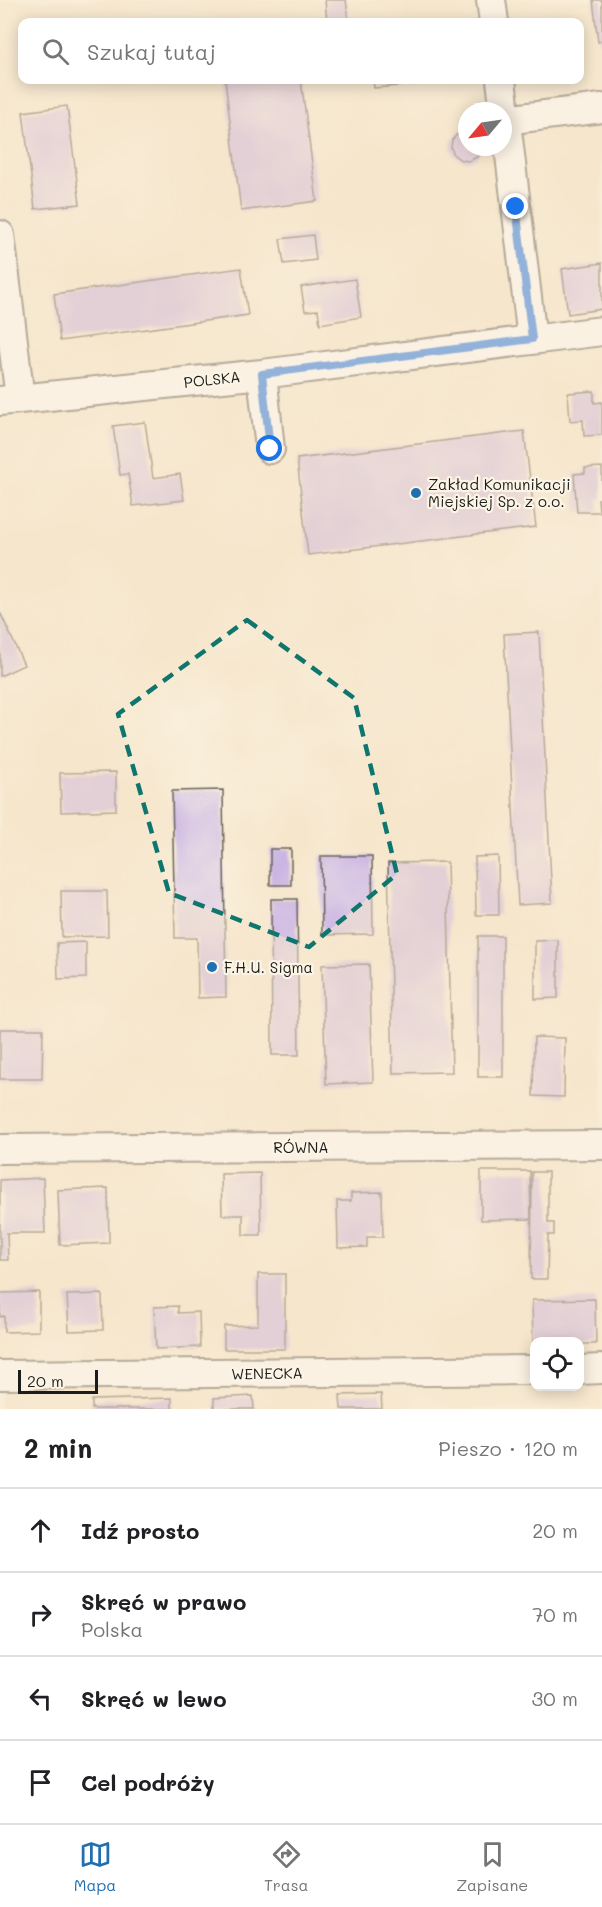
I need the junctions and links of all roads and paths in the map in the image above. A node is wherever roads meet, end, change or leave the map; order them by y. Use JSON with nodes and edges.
{"nodes":[{"id":1,"x":491,"y":0,"type":"edge"},
{"id":2,"x":493,"y":18,"type":"edge"},
{"id":3,"x":501,"y":84,"type":"edge"},
{"id":4,"x":503,"y":102,"type":"edge"},
{"id":5,"x":602,"y":108,"type":"edge"},
{"id":6,"x":512,"y":119,"type":"edge"},
{"id":7,"x":509,"y":156,"type":"edge"},
{"id":8,"x":0,"y":235,"type":"edge"},
{"id":9,"x":5,"y":320,"type":"edge"},
{"id":10,"x":602,"y":331,"type":"edge"},
{"id":11,"x":532,"y":339,"type":"junction"},
{"id":12,"x":262,"y":374,"type":"junction"},
{"id":13,"x":10,"y":400,"type":"edge"},
{"id":14,"x":270,"y":449,"type":"dead end"},
{"id":15,"x":602,"y":1145,"type":"edge"},
{"id":16,"x":0,"y":1149,"type":"edge"},
{"id":17,"x":530,"y":1370,"type":"edge"},
{"id":18,"x":584,"y":1370,"type":"edge"},
{"id":19,"x":602,"y":1370,"type":"edge"},
{"id":20,"x":0,"y":1375,"type":"edge"}],
"edges":[{"from":1,"to":2,"type":"street"},
{"from":3,"to":4,"type":"street"},
{"from":5,"to":6,"type":"street"},
{"from":7,"to":11,"type":"street"},
{"from":8,"to":9,"type":"street"},
{"from":9,"to":13,"type":"street"},
{"from":10,"to":11,"type":"street","name":"POLSKA"},
{"from":11,"to":12,"type":"street","name":"POLSKA"},
{"from":12,"to":13,"type":"street","name":"POLSKA"},
{"from":12,"to":14,"type":"street"},
{"from":15,"to":16,"type":"street","name":"RÓWNA"},
{"from":17,"to":20,"type":"street","name":"WENECKA"},
{"from":18,"to":19,"type":"street"}]}
